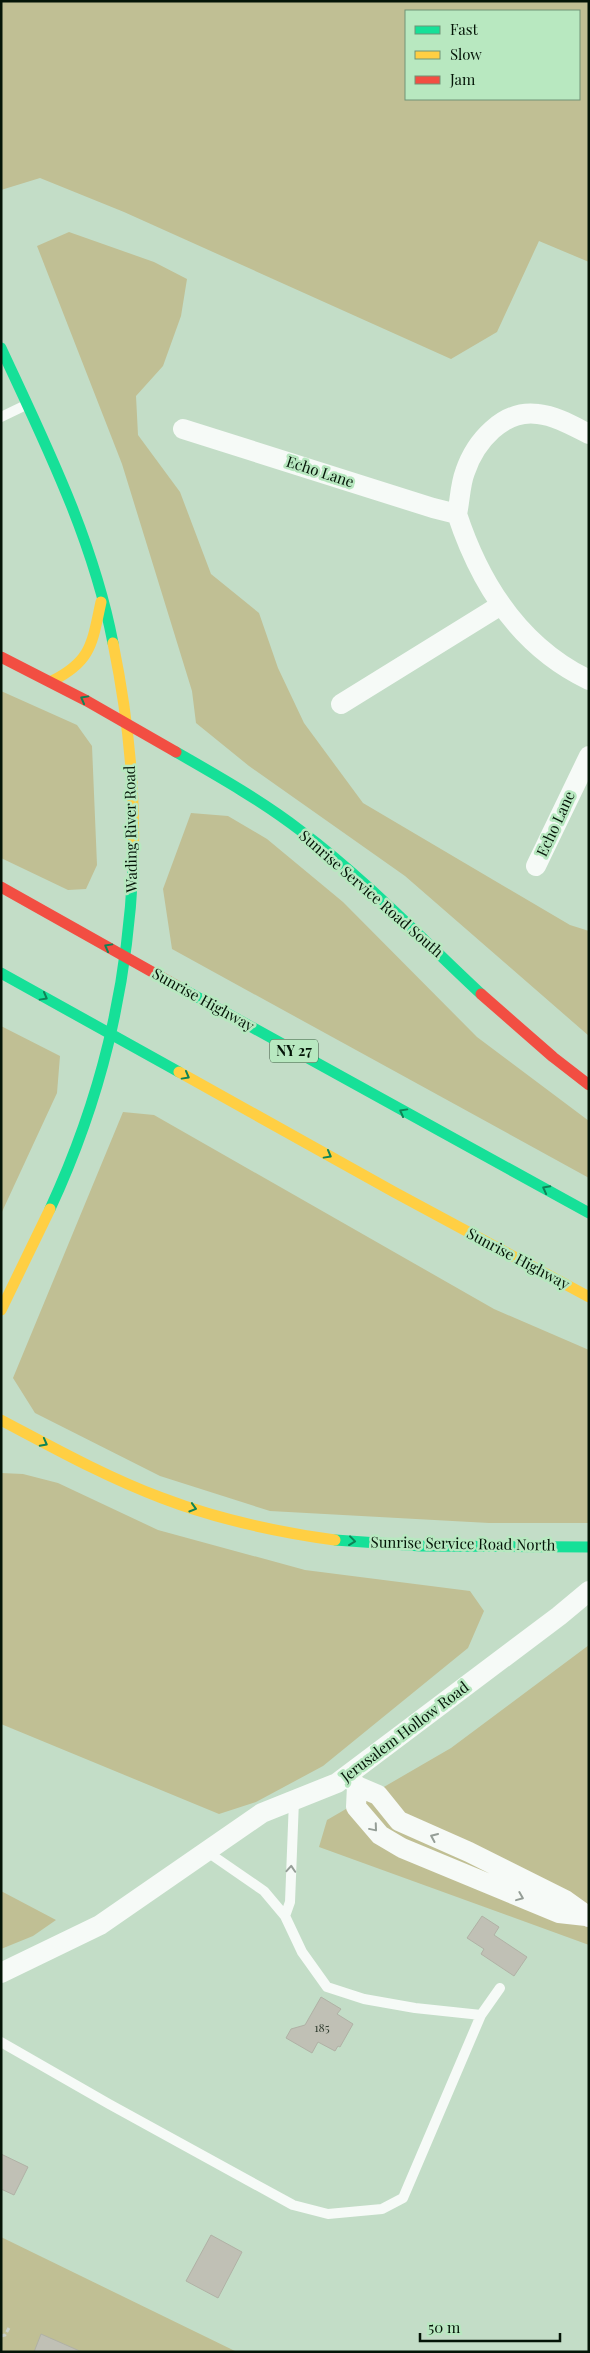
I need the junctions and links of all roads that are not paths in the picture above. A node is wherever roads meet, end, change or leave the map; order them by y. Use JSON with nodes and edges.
{"nodes":[{"id":1,"x":1,"y":348,"type":"edge"},
{"id":2,"x":27,"y":404,"type":"junction"},
{"id":3,"x":1,"y":416,"type":"edge"},
{"id":4,"x":183,"y":429,"type":"dead end"},
{"id":5,"x":589,"y":434,"type":"edge"},
{"id":6,"x":457,"y":514,"type":"junction"},
{"id":7,"x":102,"y":596,"type":"junction"},
{"id":8,"x":501,"y":605,"type":"junction"},
{"id":9,"x":1,"y":658,"type":"edge"},
{"id":10,"x":589,"y":680,"type":"edge"},
{"id":11,"x":52,"y":681,"type":"junction"},
{"id":12,"x":341,"y":704,"type":"dead end"},
{"id":13,"x":126,"y":723,"type":"junction"},
{"id":14,"x":589,"y":756,"type":"edge"},
{"id":15,"x":536,"y":866,"type":"dead end"},
{"id":16,"x":1,"y":888,"type":"edge"},
{"id":17,"x":1,"y":973,"type":"edge"},
{"id":18,"x":589,"y":1085,"type":"edge"},
{"id":19,"x":589,"y":1213,"type":"edge"},
{"id":20,"x":589,"y":1297,"type":"edge"},
{"id":21,"x":1,"y":1310,"type":"edge"},
{"id":22,"x":1,"y":1420,"type":"edge"},
{"id":23,"x":589,"y":1547,"type":"edge"},
{"id":24,"x":589,"y":1591,"type":"edge"},
{"id":25,"x":352,"y":1781,"type":"junction"},
{"id":26,"x":294,"y":1800,"type":"junction"},
{"id":27,"x":206,"y":1851,"type":"junction"},
{"id":28,"x":469,"y":1852,"type":"junction"},
{"id":29,"x":460,"y":1872,"type":"junction"},
{"id":30,"x":285,"y":1916,"type":"junction"},
{"id":31,"x":587,"y":1916,"type":"edge"},
{"id":32,"x":1,"y":1973,"type":"edge"},
{"id":33,"x":500,"y":1988,"type":"dead end"},
{"id":34,"x":481,"y":2015,"type":"junction"},
{"id":35,"x":1,"y":2042,"type":"edge"}],
"edges":[{"from":1,"to":2,"type":"main road","name":"Wading River Road"},
{"from":2,"to":3,"type":"lane"},
{"from":2,"to":7,"type":"main road","name":"Wading River Road"},
{"from":4,"to":6,"type":"street","name":"Echo Lane"},
{"from":5,"to":6,"type":"street"},
{"from":6,"to":8,"type":"street"},
{"from":7,"to":11,"type":"main road"},
{"from":7,"to":13,"type":"main road","name":"Wading River Road"},
{"from":8,"to":10,"type":"street"},
{"from":8,"to":12,"type":"street"},
{"from":9,"to":11,"type":"main road","name":"Sunrise Service Road South"},
{"from":13,"to":11,"type":"main road","name":"Sunrise Service Road South","one_way":true},
{"from":13,"to":18,"type":"main road","name":"Sunrise Service Road South"},
{"from":13,"to":21,"type":"main road","name":"Wading River Road"},
{"from":14,"to":15,"type":"street","name":"Echo Lane"},
{"from":19,"to":16,"type":"main road","name":"Sunrise Highway","number":"NY 27","one_way":true},
{"from":17,"to":20,"type":"main road","name":"Sunrise Highway","one_way":true},
{"from":22,"to":23,"type":"main road","name":"Sunrise Service Road North","one_way":true},
{"from":24,"to":25,"type":"street","name":"Jerusalem Hollow Road"},
{"from":25,"to":26,"type":"street","name":"Jerusalem Hollow Road"},
{"from":28,"to":25,"type":"street","one_way":true},
{"from":25,"to":29,"type":"street","one_way":true},
{"from":26,"to":27,"type":"street","name":"Jerusalem Hollow Road"},
{"from":30,"to":26,"type":"lane","one_way":true},
{"from":27,"to":30,"type":"lane"},
{"from":27,"to":32,"type":"street","name":"Jerusalem Hollow Road"},
{"from":28,"to":29,"type":"street"},
{"from":28,"to":31,"type":"street"},
{"from":29,"to":31,"type":"street","one_way":true},
{"from":30,"to":34,"type":"lane"},
{"from":33,"to":34,"type":"lane"},
{"from":34,"to":35,"type":"lane"}]}
